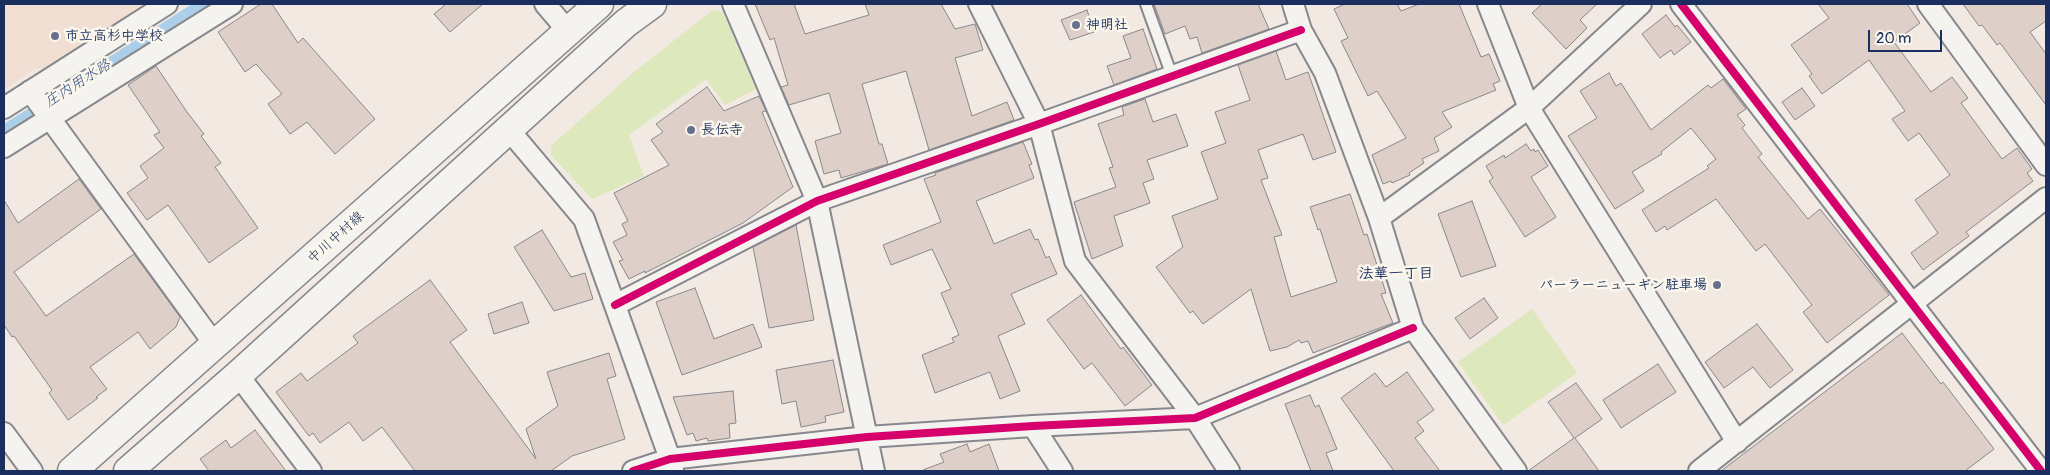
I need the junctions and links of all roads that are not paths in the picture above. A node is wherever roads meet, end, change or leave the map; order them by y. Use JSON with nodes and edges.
{"nodes":[{"id":1,"x":167,"y":4,"type":"edge"},
{"id":2,"x":232,"y":4,"type":"edge"},
{"id":3,"x":544,"y":4,"type":"edge"},
{"id":4,"x":599,"y":4,"type":"edge"},
{"id":5,"x":652,"y":4,"type":"edge"},
{"id":6,"x":733,"y":4,"type":"edge"},
{"id":7,"x":979,"y":4,"type":"edge"},
{"id":8,"x":1146,"y":4,"type":"edge"},
{"id":9,"x":1293,"y":4,"type":"edge"},
{"id":10,"x":1488,"y":4,"type":"edge"},
{"id":11,"x":1641,"y":4,"type":"edge"},
{"id":12,"x":1681,"y":4,"type":"edge"},
{"id":13,"x":1928,"y":4,"type":"edge"},
{"id":14,"x":1301,"y":30,"type":"junction"},
{"id":15,"x":568,"y":31,"type":"junction"},
{"id":16,"x":1172,"y":76,"type":"junction"},
{"id":17,"x":41,"y":106,"type":"junction"},
{"id":18,"x":4,"y":108,"type":"edge"},
{"id":19,"x":1529,"y":108,"type":"junction"},
{"id":20,"x":1040,"y":124,"type":"junction"},
{"id":21,"x":509,"y":130,"type":"junction"},
{"id":22,"x":4,"y":147,"type":"edge"},
{"id":23,"x":2046,"y":165,"type":"edge"},
{"id":24,"x":2046,"y":198,"type":"edge"},
{"id":25,"x":817,"y":201,"type":"junction"},
{"id":26,"x":1379,"y":218,"type":"junction"},
{"id":27,"x":1912,"y":302,"type":"junction"},
{"id":28,"x":615,"y":305,"type":"junction"},
{"id":29,"x":1413,"y":328,"type":"junction"},
{"id":30,"x":216,"y":345,"type":"junction"},
{"id":31,"x":238,"y":375,"type":"junction"},
{"id":32,"x":1194,"y":418,"type":"junction"},
{"id":33,"x":1033,"y":426,"type":"junction"},
{"id":34,"x":4,"y":433,"type":"edge"},
{"id":35,"x":867,"y":437,"type":"junction"},
{"id":36,"x":1737,"y":442,"type":"junction"},
{"id":37,"x":672,"y":465,"type":"edge"},
{"id":38,"x":32,"y":471,"type":"edge"},
{"id":39,"x":72,"y":471,"type":"edge"},
{"id":40,"x":128,"y":471,"type":"edge"},
{"id":41,"x":311,"y":471,"type":"edge"},
{"id":42,"x":633,"y":471,"type":"edge"},
{"id":43,"x":874,"y":471,"type":"edge"},
{"id":44,"x":1062,"y":471,"type":"edge"},
{"id":45,"x":1229,"y":471,"type":"edge"},
{"id":46,"x":1516,"y":471,"type":"edge"},
{"id":47,"x":1699,"y":471,"type":"edge"},
{"id":48,"x":2041,"y":471,"type":"edge"}],
"edges":[{"from":1,"to":17,"type":"street"},
{"from":2,"to":17,"type":"street"},
{"from":3,"to":15,"type":"street"},
{"from":4,"to":15,"type":"main road","name":"中川中村線"},
{"from":5,"to":21,"type":"main road"},
{"from":6,"to":25,"type":"street"},
{"from":7,"to":20,"type":"street"},
{"from":8,"to":16,"type":"lane"},
{"from":9,"to":14,"type":"street"},
{"from":10,"to":19,"type":"street"},
{"from":11,"to":19,"type":"street"},
{"from":12,"to":27,"type":"street"},
{"from":13,"to":23,"type":"street"},
{"from":14,"to":16,"type":"street"},
{"from":14,"to":26,"type":"street"},
{"from":15,"to":30,"type":"main road","name":"中川中村線"},
{"from":16,"to":20,"type":"street"},
{"from":17,"to":18,"type":"street"},
{"from":17,"to":22,"type":"street"},
{"from":17,"to":30,"type":"street"},
{"from":19,"to":26,"type":"street"},
{"from":19,"to":36,"type":"street"},
{"from":20,"to":25,"type":"street"},
{"from":20,"to":32,"type":"street"},
{"from":21,"to":28,"type":"street"},
{"from":21,"to":31,"type":"main road"},
{"from":24,"to":27,"type":"street"},
{"from":25,"to":28,"type":"street"},
{"from":25,"to":35,"type":"street"},
{"from":26,"to":29,"type":"street"},
{"from":27,"to":36,"type":"street"},
{"from":27,"to":48,"type":"street"},
{"from":28,"to":37,"type":"street"},
{"from":29,"to":32,"type":"street"},
{"from":29,"to":46,"type":"street"},
{"from":30,"to":39,"type":"main road","name":"中川中村線"},
{"from":31,"to":40,"type":"main road"},
{"from":31,"to":41,"type":"street"},
{"from":32,"to":33,"type":"street"},
{"from":32,"to":45,"type":"street"},
{"from":33,"to":35,"type":"street"},
{"from":33,"to":44,"type":"street"},
{"from":34,"to":38,"type":"street"},
{"from":35,"to":37,"type":"street"},
{"from":35,"to":43,"type":"street"},
{"from":36,"to":47,"type":"street"},
{"from":37,"to":42,"type":"street"}]}
